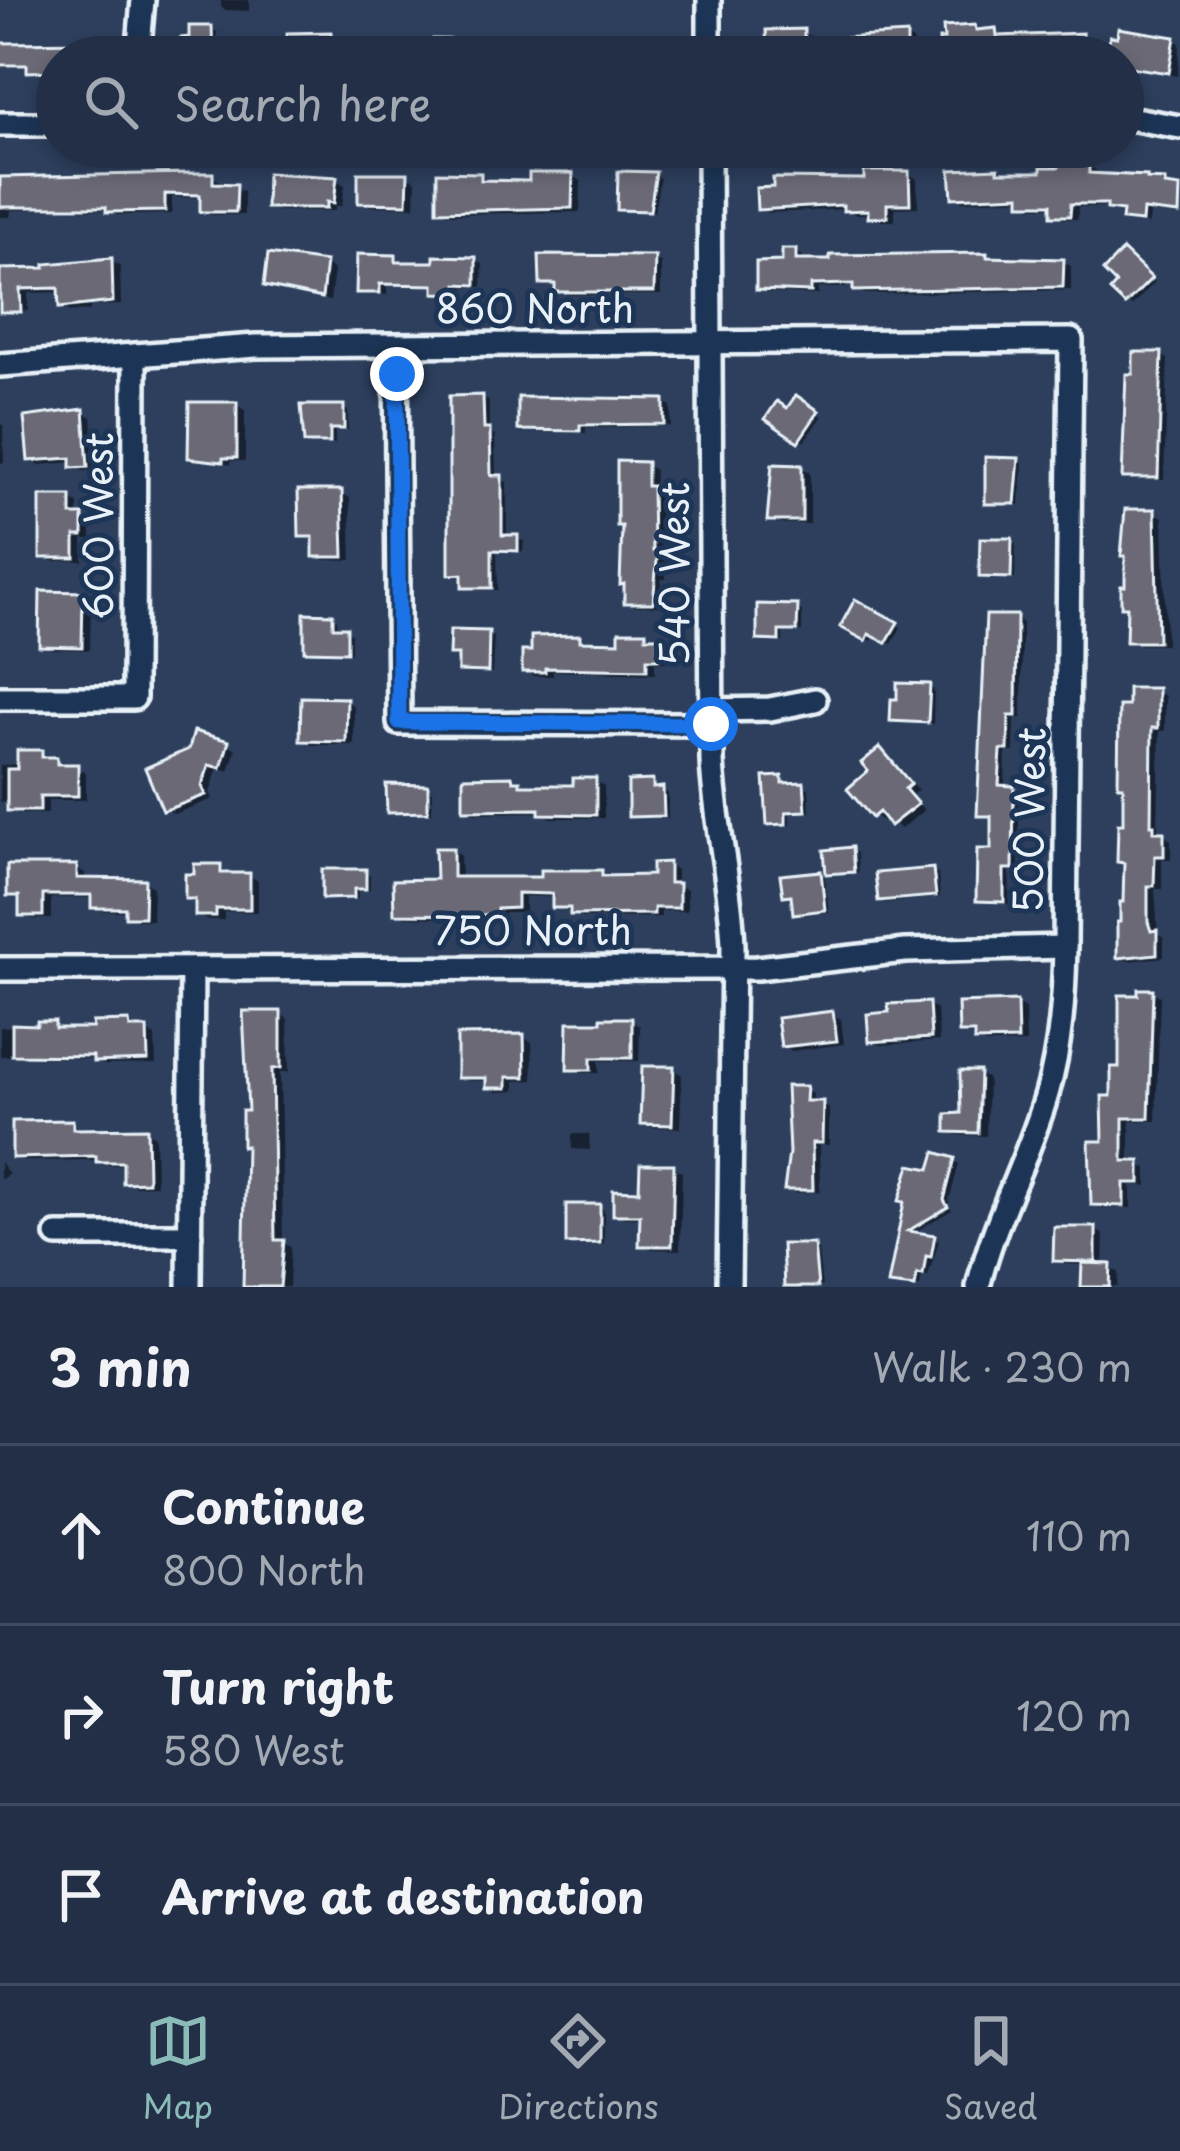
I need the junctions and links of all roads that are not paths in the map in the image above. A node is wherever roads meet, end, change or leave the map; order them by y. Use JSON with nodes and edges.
{"nodes":[{"id":1,"x":142,"y":0,"type":"edge"},
{"id":2,"x":709,"y":0,"type":"edge"},
{"id":3,"x":139,"y":36,"type":"edge"},
{"id":4,"x":709,"y":36,"type":"edge"},
{"id":5,"x":1144,"y":121,"type":"edge"},
{"id":6,"x":0,"y":124,"type":"edge"},
{"id":7,"x":36,"y":124,"type":"edge"},
{"id":8,"x":1180,"y":128,"type":"edge"},
{"id":9,"x":709,"y":168,"type":"edge"},
{"id":10,"x":1071,"y":340,"type":"joint"},
{"id":11,"x":710,"y":344,"type":"junction"},
{"id":12,"x":397,"y":346,"type":"junction"},
{"id":13,"x":135,"y":355,"type":"junction"},
{"id":14,"x":0,"y":365,"type":"edge"},
{"id":15,"x":0,"y":698,"type":"edge"},
{"id":16,"x":815,"y":700,"type":"dead end"},
{"id":17,"x":712,"y":717,"type":"junction"},
{"id":18,"x":1065,"y":946,"type":"junction"},
{"id":19,"x":732,"y":967,"type":"junction"},
{"id":20,"x":0,"y":969,"type":"edge"},
{"id":21,"x":192,"y":969,"type":"junction"},
{"id":22,"x":57,"y":1235,"type":"dead end"},
{"id":23,"x":190,"y":1235,"type":"junction"},
{"id":24,"x":189,"y":1287,"type":"edge"},
{"id":25,"x":729,"y":1287,"type":"edge"},
{"id":26,"x":978,"y":1287,"type":"edge"}],
"edges":[{"from":1,"to":3,"type":"street"},
{"from":2,"to":4,"type":"street"},
{"from":5,"to":8,"type":"street"},
{"from":6,"to":7,"type":"street"},
{"from":9,"to":11,"type":"street","name":"540 West"},
{"from":10,"to":11,"type":"street","name":"860 North"},
{"from":10,"to":18,"type":"street","name":"500 West"},
{"from":11,"to":12,"type":"street","name":"860 North"},
{"from":11,"to":17,"type":"street","name":"540 West"},
{"from":12,"to":13,"type":"street","name":"860 North"},
{"from":12,"to":17,"type":"street"},
{"from":13,"to":14,"type":"street","name":"860 North"},
{"from":13,"to":15,"type":"street","name":"600 West"},
{"from":16,"to":17,"type":"street"},
{"from":17,"to":19,"type":"street","name":"540 West"},
{"from":18,"to":19,"type":"street","name":"750 North"},
{"from":18,"to":26,"type":"street","name":"500 West"},
{"from":19,"to":21,"type":"street","name":"750 North"},
{"from":19,"to":25,"type":"street","name":"540 West"},
{"from":20,"to":21,"type":"street","name":"750 North"},
{"from":21,"to":23,"type":"street"},
{"from":22,"to":23,"type":"street"},
{"from":23,"to":24,"type":"street"}]}
